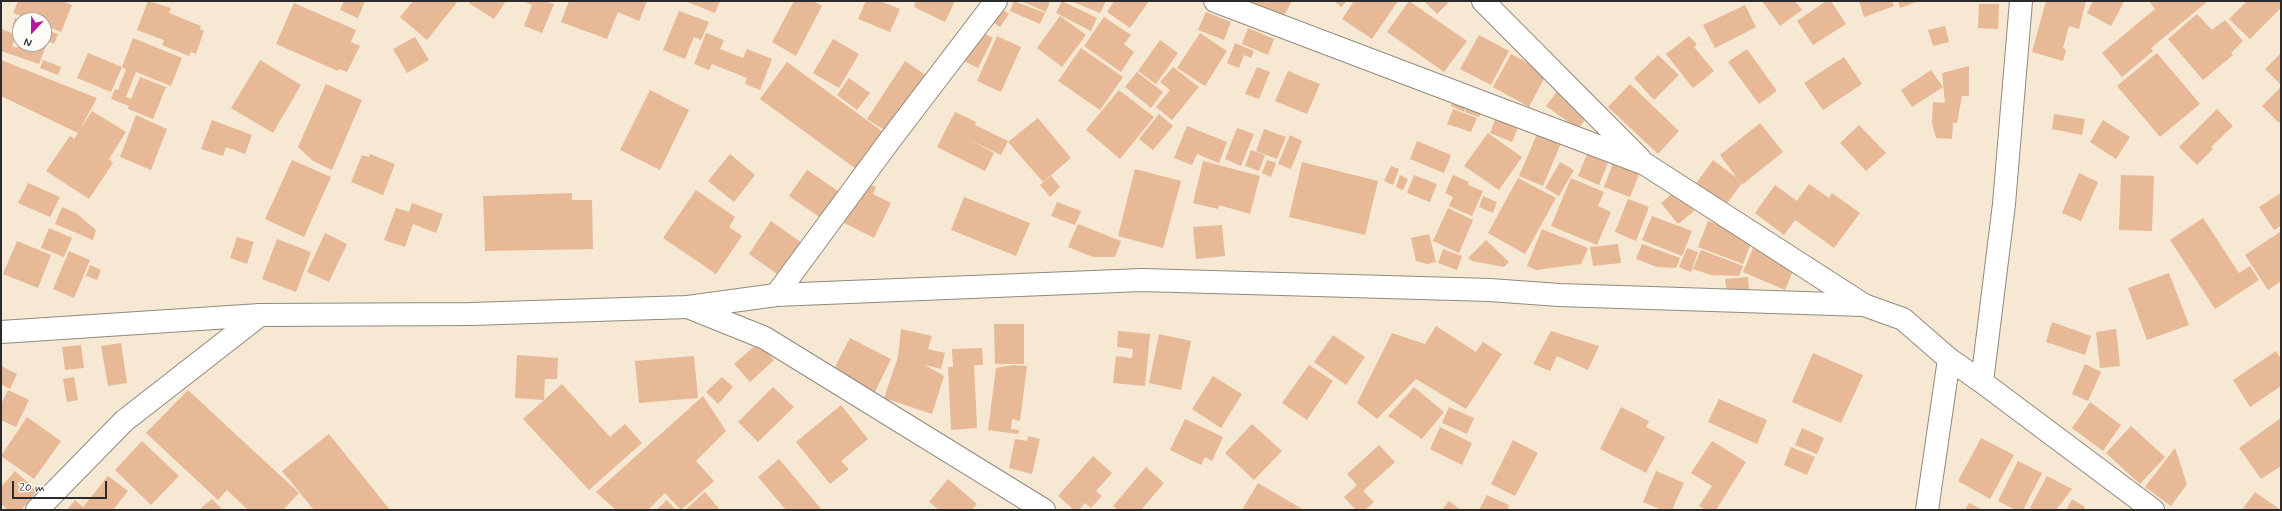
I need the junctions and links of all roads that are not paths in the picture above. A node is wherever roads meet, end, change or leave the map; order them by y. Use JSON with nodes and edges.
{"nodes":[{"id":1,"x":996,"y":1,"type":"edge"},
{"id":2,"x":1215,"y":1,"type":"edge"},
{"id":3,"x":1483,"y":1,"type":"edge"},
{"id":4,"x":2021,"y":1,"type":"edge"},
{"id":5,"x":1645,"y":164,"type":"junction"},
{"id":6,"x":776,"y":295,"type":"junction"},
{"id":7,"x":1864,"y":305,"type":"junction"},
{"id":8,"x":688,"y":307,"type":"junction"},
{"id":9,"x":260,"y":314,"type":"junction"},
{"id":10,"x":1,"y":332,"type":"edge"},
{"id":11,"x":1949,"y":359,"type":"junction"},
{"id":12,"x":1982,"y":382,"type":"junction"},
{"id":13,"x":37,"y":510,"type":"edge"},
{"id":14,"x":1044,"y":510,"type":"edge"},
{"id":15,"x":1927,"y":510,"type":"edge"},
{"id":16,"x":2152,"y":510,"type":"edge"}],
"edges":[{"from":1,"to":6,"type":"street"},
{"from":2,"to":5,"type":"street"},
{"from":3,"to":5,"type":"street"},
{"from":4,"to":12,"type":"street"},
{"from":5,"to":7,"type":"street"},
{"from":6,"to":7,"type":"street"},
{"from":6,"to":8,"type":"street"},
{"from":7,"to":11,"type":"street"},
{"from":8,"to":9,"type":"street"},
{"from":8,"to":14,"type":"street"},
{"from":9,"to":10,"type":"street"},
{"from":9,"to":13,"type":"street"},
{"from":11,"to":12,"type":"street"},
{"from":11,"to":15,"type":"street"},
{"from":12,"to":16,"type":"street"}]}
